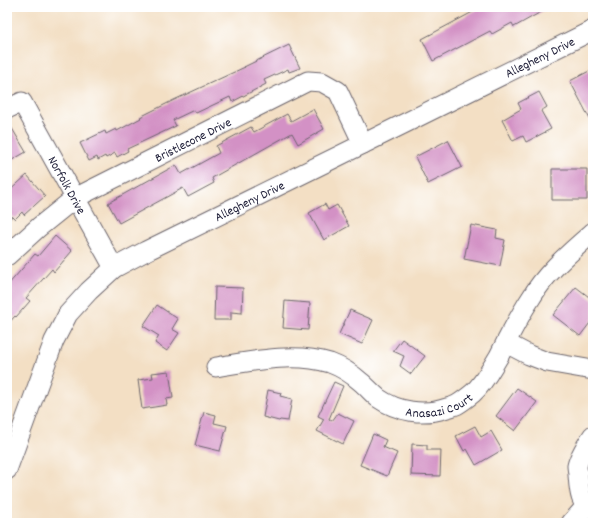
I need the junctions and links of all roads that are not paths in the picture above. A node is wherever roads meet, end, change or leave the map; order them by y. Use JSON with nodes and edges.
{"nodes":[{"id":1,"x":593,"y":30,"type":"edge"},
{"id":2,"x":14,"y":106,"type":"edge"},
{"id":3,"x":363,"y":144,"type":"junction"},
{"id":4,"x":75,"y":198,"type":"junction"},
{"id":5,"x":593,"y":232,"type":"edge"},
{"id":6,"x":7,"y":256,"type":"edge"},
{"id":7,"x":114,"y":268,"type":"junction"},
{"id":8,"x":506,"y":343,"type":"junction"},
{"id":9,"x":216,"y":367,"type":"dead end"},
{"id":10,"x":593,"y":370,"type":"edge"},
{"id":11,"x":593,"y":435,"type":"edge"},
{"id":12,"x":7,"y":470,"type":"edge"},
{"id":13,"x":589,"y":508,"type":"edge"},
{"id":14,"x":571,"y":523,"type":"edge"}],
"edges":[{"from":1,"to":3,"type":"street","name":"Allegheny Drive"},
{"from":2,"to":4,"type":"street","name":"Norfolk Drive"},
{"from":3,"to":4,"type":"street","name":"Bristlecone Drive"},
{"from":3,"to":7,"type":"street","name":"Allegheny Drive"},
{"from":4,"to":6,"type":"street","name":"Bristlecone Drive"},
{"from":4,"to":7,"type":"street","name":"Norfolk Drive"},
{"from":5,"to":8,"type":"street","name":"Anasazi Court"},
{"from":7,"to":12,"type":"street","name":"Allegheny Drive"},
{"from":8,"to":9,"type":"street","name":"Anasazi Court"},
{"from":8,"to":10,"type":"street"},
{"from":11,"to":13,"type":"street"},
{"from":13,"to":14,"type":"street"}]}
